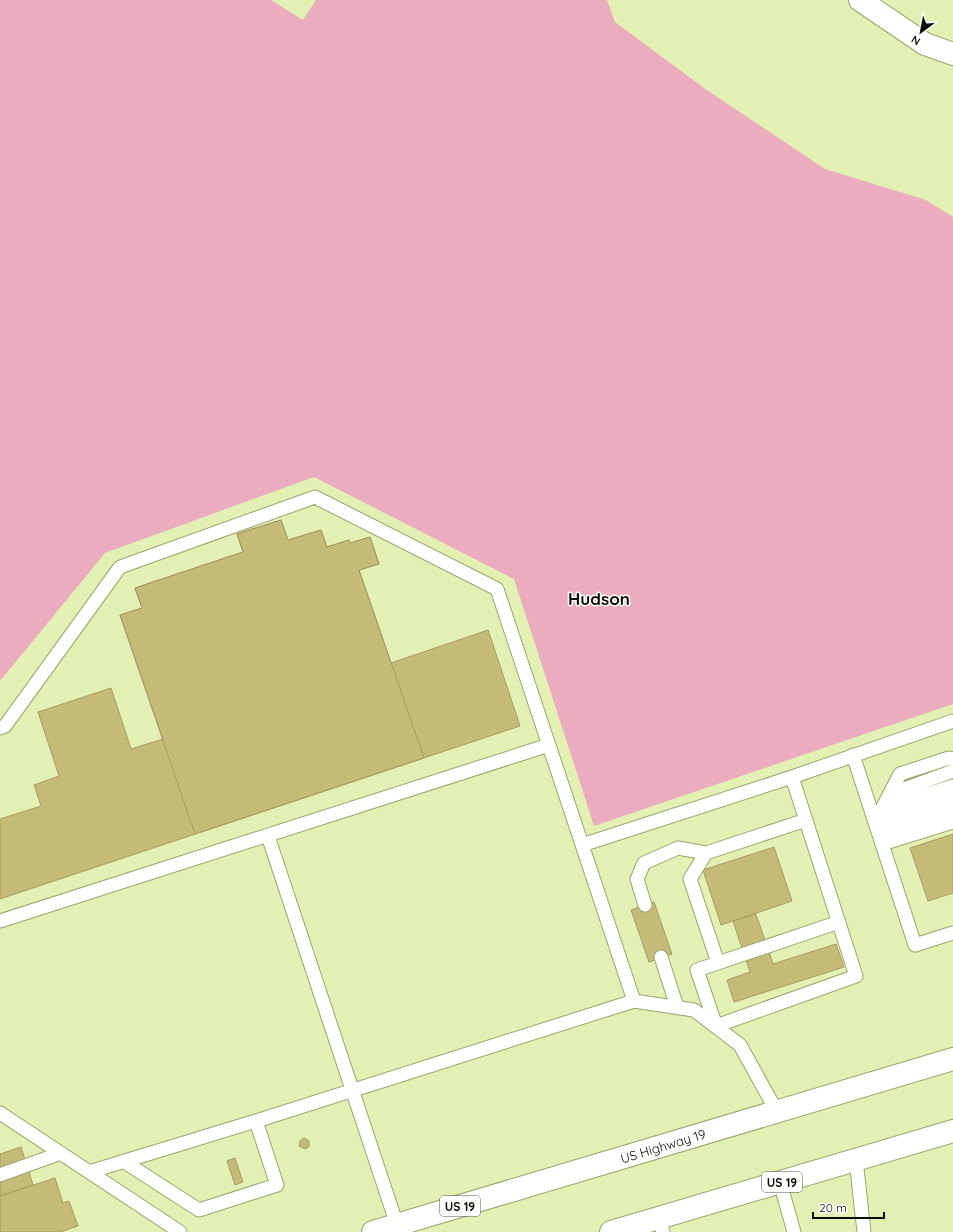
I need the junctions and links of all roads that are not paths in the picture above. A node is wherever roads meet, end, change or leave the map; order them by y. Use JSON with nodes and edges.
{"nodes":[{"id":1,"x":860,"y":0,"type":"edge"},
{"id":2,"x":953,"y":54,"type":"edge"},
{"id":3,"x":953,"y":721,"type":"edge"},
{"id":4,"x":0,"y":728,"type":"edge"},
{"id":5,"x":549,"y":745,"type":"junction"},
{"id":6,"x":853,"y":755,"type":"junction"},
{"id":7,"x":953,"y":759,"type":"edge"},
{"id":8,"x":953,"y":771,"type":"edge"},
{"id":9,"x":792,"y":777,"type":"junction"},
{"id":10,"x":953,"y":786,"type":"edge"},
{"id":11,"x":890,"y":794,"type":"junction"},
{"id":12,"x":953,"y":798,"type":"edge"},
{"id":13,"x":882,"y":809,"type":"junction"},
{"id":14,"x":953,"y":811,"type":"edge"},
{"id":15,"x":806,"y":820,"type":"junction"},
{"id":16,"x":953,"y":822,"type":"edge"},
{"id":17,"x":879,"y":834,"type":"junction"},
{"id":18,"x":268,"y":836,"type":"junction"},
{"id":19,"x":582,"y":845,"type":"junction"},
{"id":20,"x":706,"y":853,"type":"junction"},
{"id":21,"x":645,"y":905,"type":"dead end"},
{"id":22,"x":0,"y":921,"type":"edge"},
{"id":23,"x":839,"y":922,"type":"junction"},
{"id":24,"x":953,"y":933,"type":"edge"},
{"id":25,"x":661,"y":957,"type":"dead end"},
{"id":26,"x":718,"y":963,"type":"junction"},
{"id":27,"x":634,"y":1001,"type":"junction"},
{"id":28,"x":677,"y":1007,"type":"junction"},
{"id":29,"x":716,"y":1026,"type":"junction"},
{"id":30,"x":953,"y":1060,"type":"edge"},
{"id":31,"x":352,"y":1090,"type":"junction"},
{"id":32,"x":777,"y":1112,"type":"junction"},
{"id":33,"x":0,"y":1113,"type":"edge"},
{"id":34,"x":256,"y":1121,"type":"junction"},
{"id":35,"x":953,"y":1131,"type":"edge"},
{"id":36,"x":61,"y":1153,"type":"junction"},
{"id":37,"x":856,"y":1160,"type":"junction"},
{"id":38,"x":123,"y":1161,"type":"junction"},
{"id":39,"x":88,"y":1172,"type":"junction"},
{"id":40,"x":0,"y":1175,"type":"edge"},
{"id":41,"x":780,"y":1182,"type":"junction"},
{"id":42,"x":397,"y":1225,"type":"junction"},
{"id":43,"x":661,"y":1225,"type":"edge"},
{"id":44,"x":180,"y":1232,"type":"edge"},
{"id":45,"x":373,"y":1232,"type":"edge"},
{"id":46,"x":611,"y":1232,"type":"edge"},
{"id":47,"x":794,"y":1232,"type":"edge"},
{"id":48,"x":864,"y":1232,"type":"edge"}],
"edges":[{"from":1,"to":2,"type":"main road"},
{"from":3,"to":6,"type":"lane"},
{"from":4,"to":5,"type":"lane"},
{"from":5,"to":18,"type":"lane"},
{"from":5,"to":19,"type":"lane"},
{"from":6,"to":9,"type":"lane"},
{"from":6,"to":17,"type":"lane"},
{"from":7,"to":11,"type":"lane"},
{"from":8,"to":11,"type":"lane"},
{"from":9,"to":15,"type":"lane"},
{"from":9,"to":19,"type":"lane"},
{"from":10,"to":13,"type":"lane"},
{"from":11,"to":13,"type":"lane"},
{"from":12,"to":17,"type":"lane"},
{"from":13,"to":17,"type":"lane"},
{"from":14,"to":17,"type":"lane"},
{"from":15,"to":20,"type":"lane"},
{"from":15,"to":23,"type":"lane"},
{"from":16,"to":17,"type":"lane"},
{"from":17,"to":24,"type":"lane"},
{"from":18,"to":22,"type":"lane"},
{"from":18,"to":31,"type":"lane"},
{"from":19,"to":27,"type":"lane"},
{"from":20,"to":21,"type":"lane"},
{"from":20,"to":26,"type":"lane"},
{"from":23,"to":26,"type":"lane"},
{"from":23,"to":29,"type":"lane"},
{"from":25,"to":28,"type":"lane"},
{"from":26,"to":29,"type":"lane"},
{"from":27,"to":28,"type":"lane"},
{"from":27,"to":31,"type":"lane"},
{"from":28,"to":29,"type":"lane"},
{"from":29,"to":32,"type":"lane"},
{"from":30,"to":32,"type":"main road","name":"US Highway 19","number":"US 19"},
{"from":31,"to":34,"type":"lane"},
{"from":31,"to":42,"type":"lane"},
{"from":32,"to":42,"type":"main road","name":"US Highway 19","number":"US 19"},
{"from":33,"to":36,"type":"lane"},
{"from":34,"to":38,"type":"lane"},
{"from":34,"to":38,"type":"lane"},
{"from":35,"to":37,"type":"main road","number":"US 19"},
{"from":36,"to":39,"type":"lane"},
{"from":36,"to":40,"type":"lane"},
{"from":37,"to":41,"type":"main road","number":"US 19"},
{"from":37,"to":48,"type":"lane"},
{"from":38,"to":39,"type":"lane"},
{"from":39,"to":44,"type":"lane"},
{"from":41,"to":43,"type":"main road","number":"US 19"},
{"from":41,"to":47,"type":"lane"},
{"from":42,"to":45,"type":"main road","name":"US Highway 19","number":"US 19"},
{"from":43,"to":46,"type":"main road","number":"US 19"}]}
